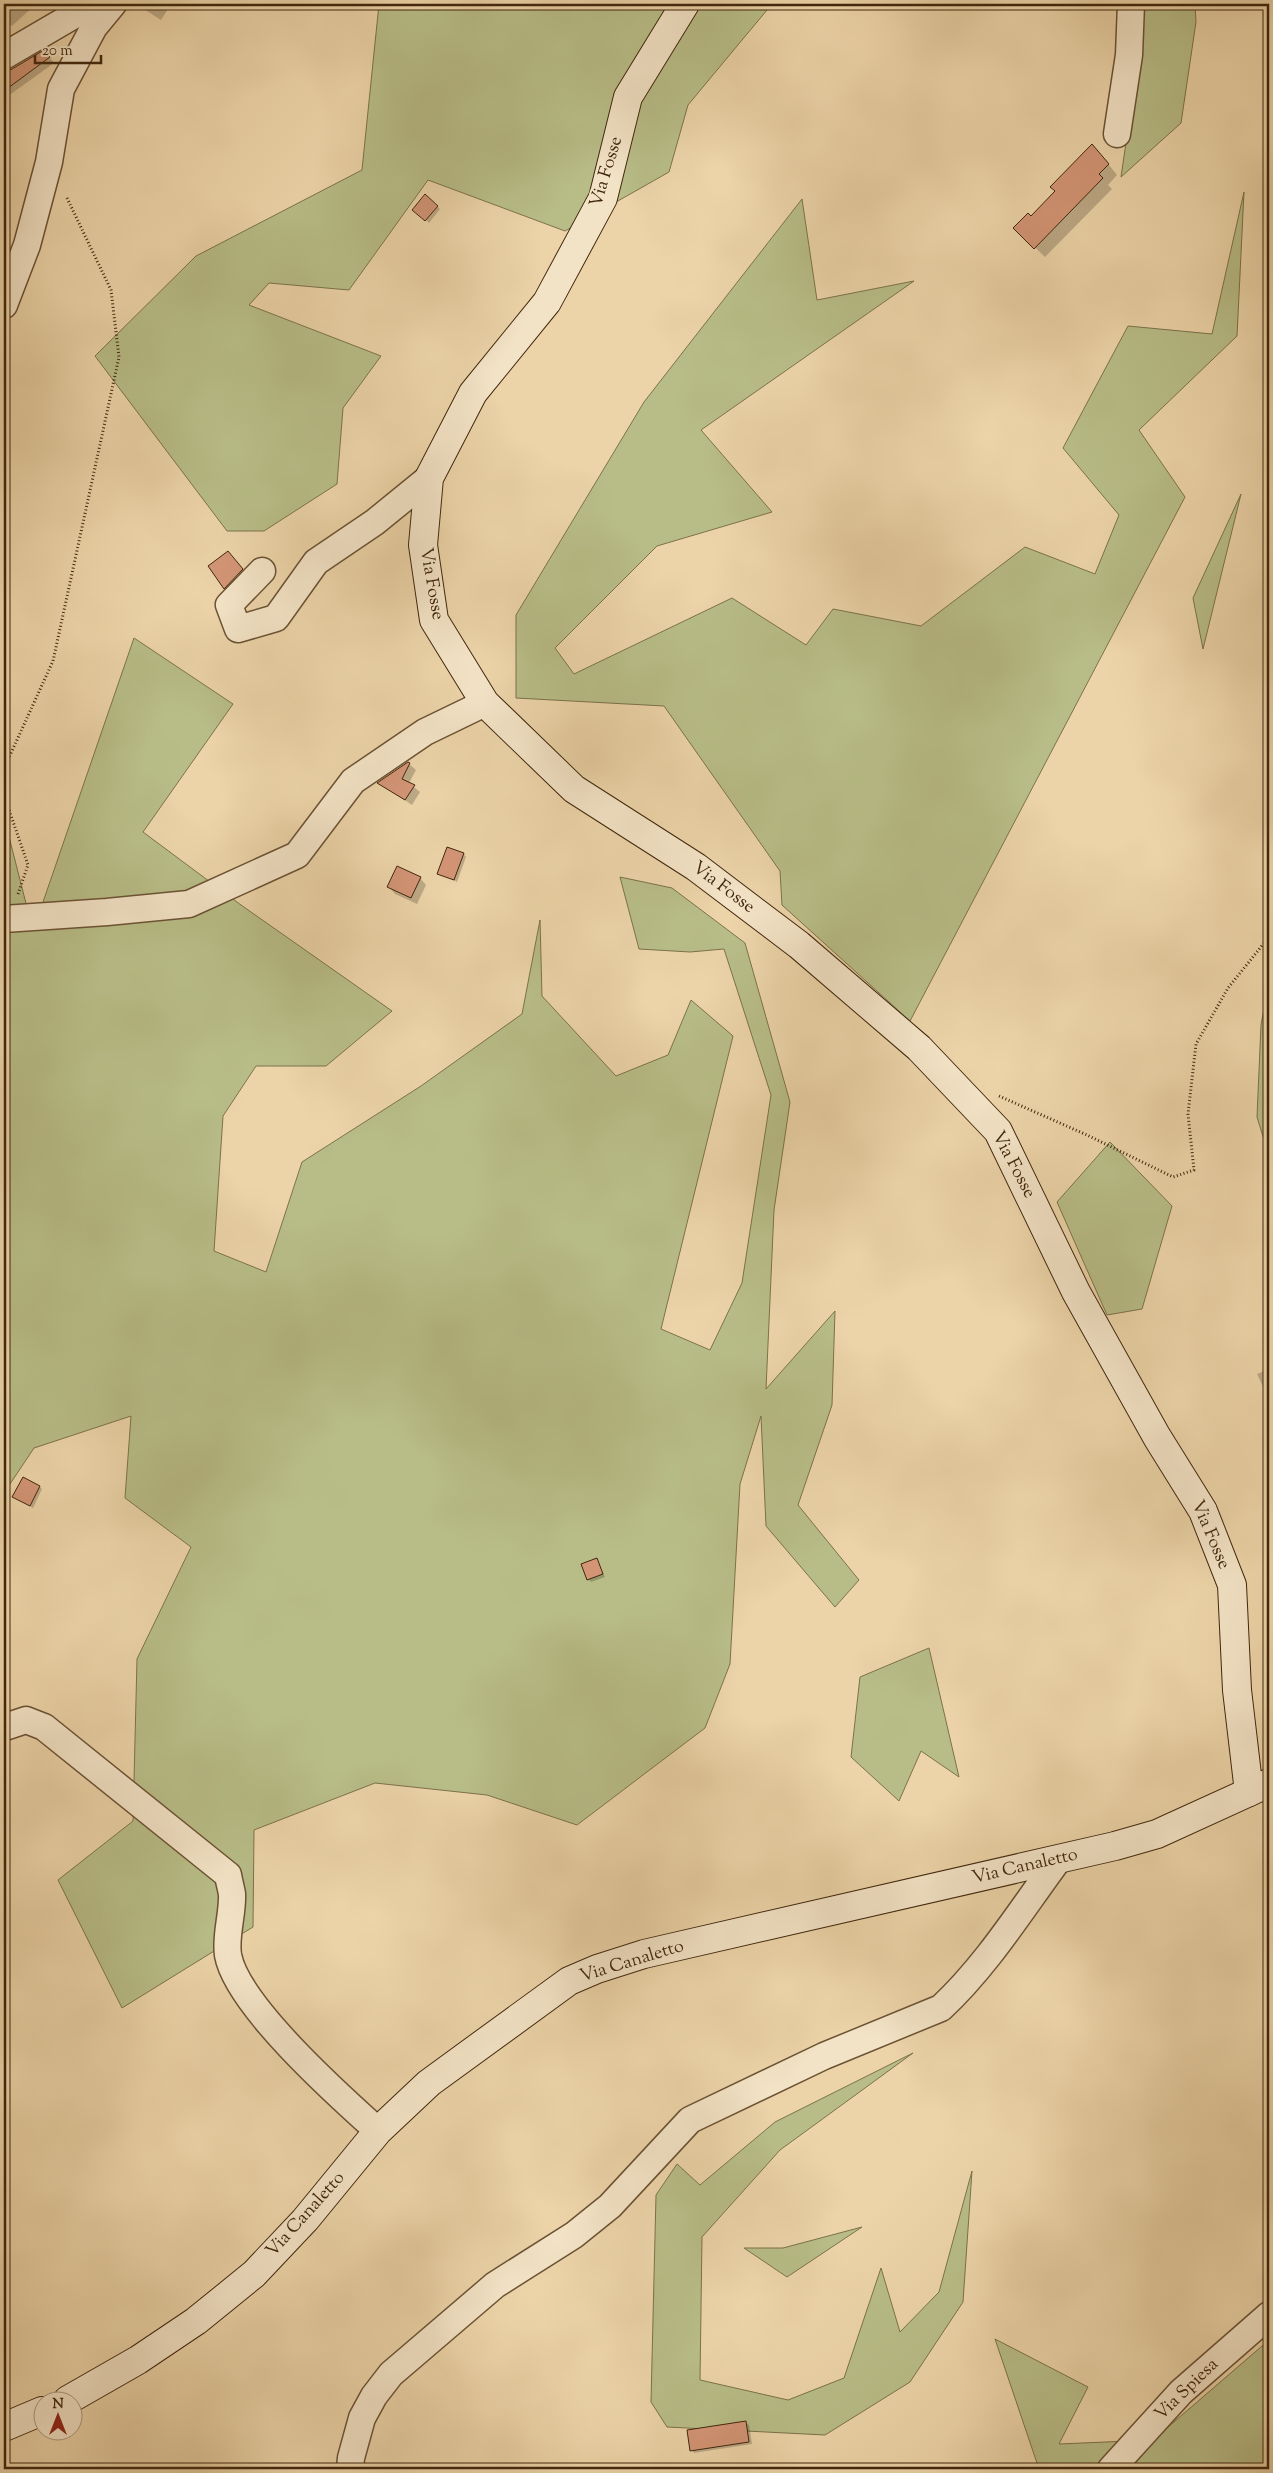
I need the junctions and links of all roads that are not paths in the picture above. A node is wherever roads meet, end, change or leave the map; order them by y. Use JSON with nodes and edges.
{"nodes":[{"id":1,"x":93,"y":4,"type":"edge"},
{"id":2,"x":113,"y":4,"type":"edge"},
{"id":3,"x":685,"y":4,"type":"edge"},
{"id":4,"x":1131,"y":4,"type":"edge"},
{"id":5,"x":4,"y":56,"type":"edge"},
{"id":6,"x":1117,"y":134,"type":"dead end"},
{"id":7,"x":4,"y":305,"type":"edge"},
{"id":8,"x":429,"y":478,"type":"junction"},
{"id":9,"x":262,"y":571,"type":"dead end"},
{"id":10,"x":485,"y":703,"type":"junction"},
{"id":11,"x":6,"y":919,"type":"edge"},
{"id":12,"x":6,"y":1727,"type":"dead end"},
{"id":13,"x":1259,"y":1787,"type":"edge"},
{"id":14,"x":1058,"y":1860,"type":"junction"},
{"id":15,"x":378,"y":2131,"type":"junction"},
{"id":16,"x":1269,"y":2315,"type":"edge"},
{"id":17,"x":82,"y":2392,"type":"edge"},
{"id":18,"x":32,"y":2415,"type":"edge"},
{"id":19,"x":4,"y":2427,"type":"edge"},
{"id":20,"x":350,"y":2469,"type":"edge"},
{"id":21,"x":1111,"y":2469,"type":"edge"}],
"edges":[{"from":1,"to":5,"type":"street"},
{"from":2,"to":7,"type":"street"},
{"from":3,"to":8,"type":"street","name":"Via Fosse"},
{"from":4,"to":6,"type":"street"},
{"from":8,"to":9,"type":"street"},
{"from":8,"to":10,"type":"street","name":"Via Fosse"},
{"from":10,"to":11,"type":"street"},
{"from":10,"to":13,"type":"street","name":"Via Fosse"},
{"from":12,"to":15,"type":"street"},
{"from":13,"to":14,"type":"street","name":"Via Canaletto"},
{"from":14,"to":15,"type":"street","name":"Via Canaletto"},
{"from":14,"to":20,"type":"street"},
{"from":15,"to":17,"type":"street","name":"Via Canaletto"},
{"from":16,"to":21,"type":"street","name":"Via Spiesa"},
{"from":18,"to":19,"type":"street"}]}
